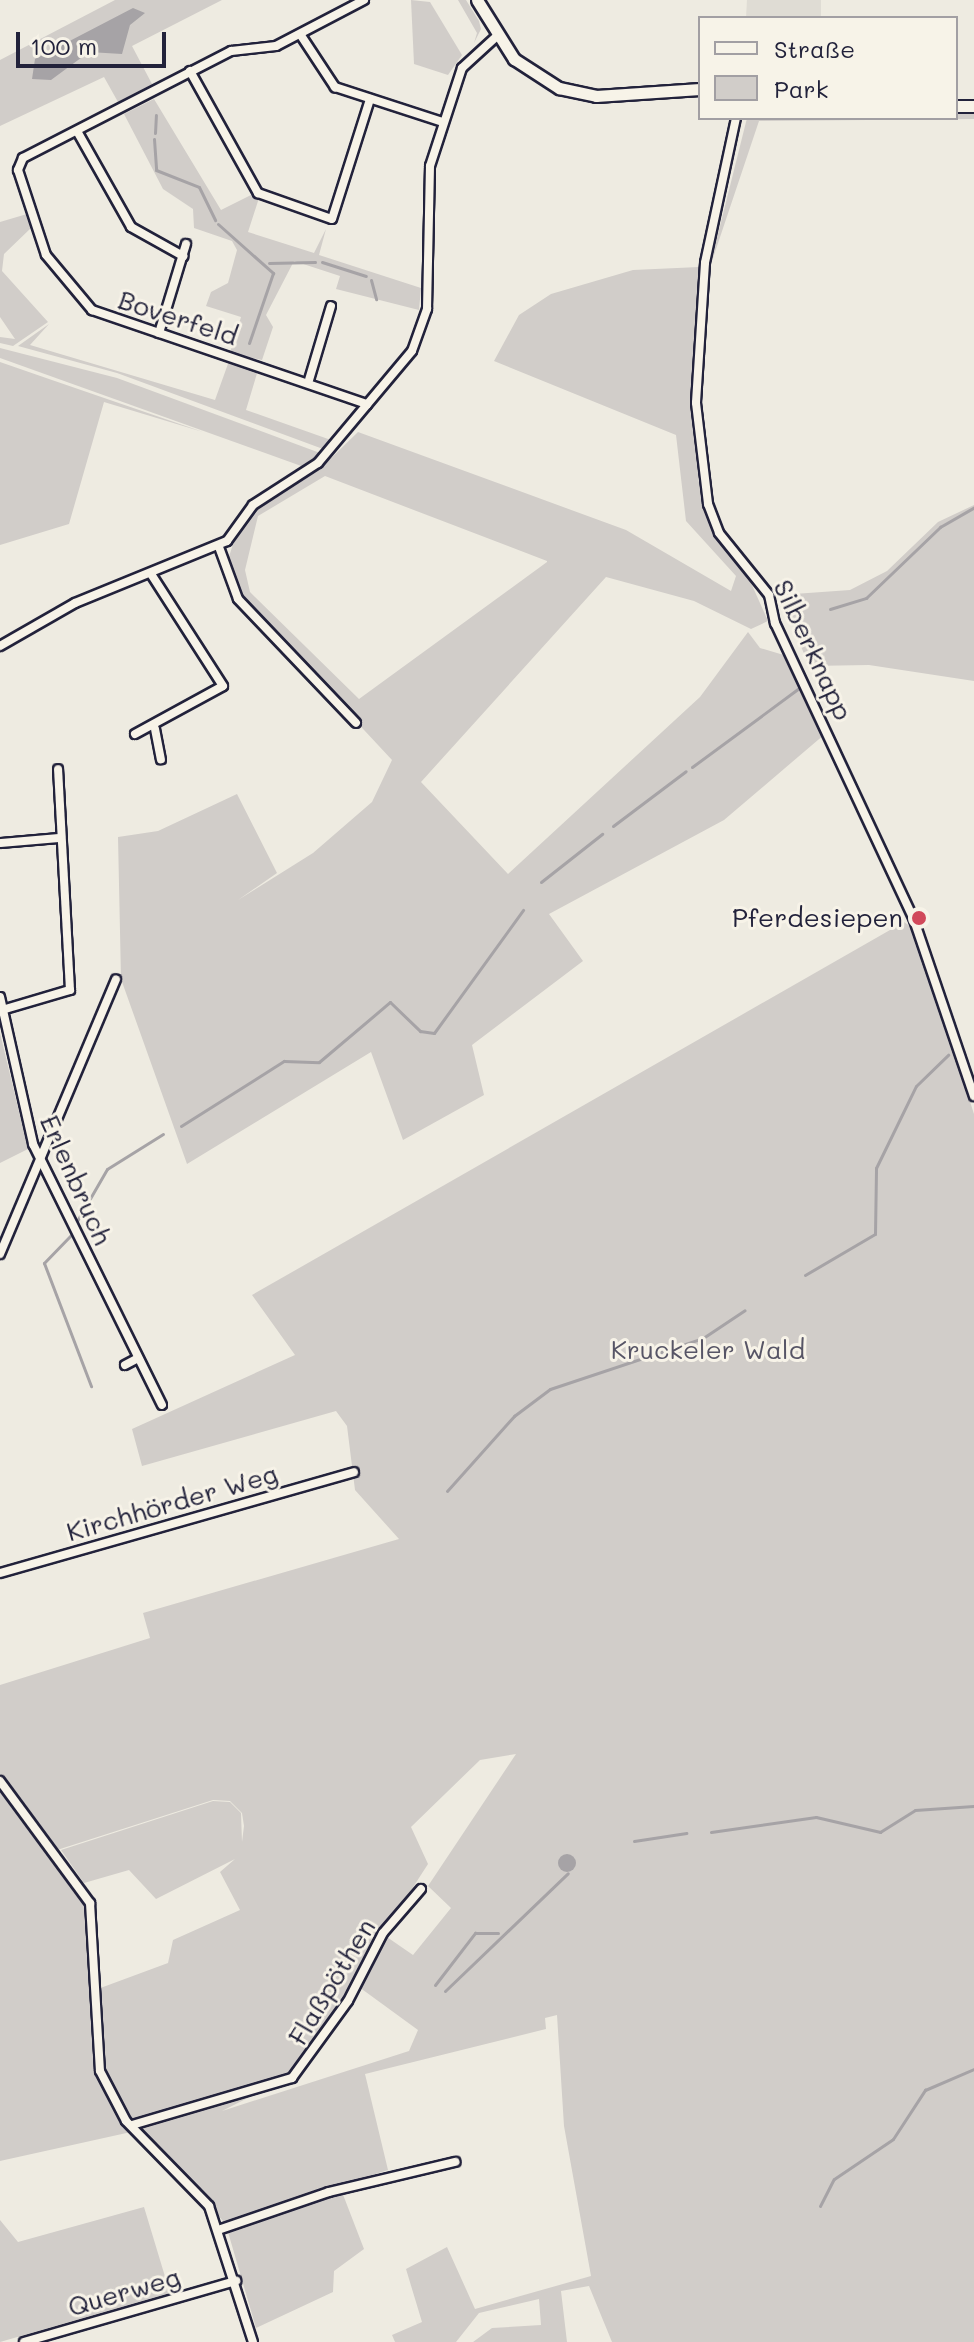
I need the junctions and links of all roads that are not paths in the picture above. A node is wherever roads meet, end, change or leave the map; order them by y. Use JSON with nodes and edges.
{"nodes":[{"id":1,"x":364,"y":0,"type":"edge"},
{"id":2,"x":477,"y":0,"type":"edge"},
{"id":3,"x":300,"y":34,"type":"junction"},
{"id":4,"x":497,"y":36,"type":"junction"},
{"id":5,"x":190,"y":71,"type":"junction"},
{"id":6,"x":698,"y":89,"type":"edge"},
{"id":7,"x":370,"y":99,"type":"junction"},
{"id":8,"x":736,"y":120,"type":"edge"},
{"id":9,"x":443,"y":122,"type":"junction"},
{"id":10,"x":77,"y":131,"type":"junction"},
{"id":11,"x":186,"y":244,"type":"dead end"},
{"id":12,"x":183,"y":256,"type":"junction"},
{"id":13,"x":331,"y":306,"type":"dead end"},
{"id":14,"x":159,"y":333,"type":"junction"},
{"id":15,"x":309,"y":380,"type":"junction"},
{"id":16,"x":367,"y":404,"type":"junction"},
{"id":17,"x":219,"y":547,"type":"junction"},
{"id":18,"x":151,"y":574,"type":"junction"},
{"id":19,"x":0,"y":646,"type":"edge"},
{"id":20,"x":356,"y":723,"type":"dead end"},
{"id":21,"x":155,"y":729,"type":"junction"},
{"id":22,"x":135,"y":734,"type":"dead end"},
{"id":23,"x":161,"y":759,"type":"dead end"},
{"id":24,"x":58,"y":769,"type":"dead end"},
{"id":25,"x":58,"y":838,"type":"junction"},
{"id":26,"x":0,"y":843,"type":"edge"},
{"id":27,"x":113,"y":981,"type":"dead end"},
{"id":28,"x":0,"y":997,"type":"edge"},
{"id":29,"x":2,"y":1010,"type":"edge"},
{"id":30,"x":974,"y":1096,"type":"edge"},
{"id":31,"x":37,"y":1155,"type":"junction"},
{"id":32,"x":0,"y":1254,"type":"edge"},
{"id":33,"x":138,"y":1358,"type":"junction"},
{"id":34,"x":125,"y":1365,"type":"dead end"},
{"id":35,"x":162,"y":1405,"type":"dead end"},
{"id":36,"x":354,"y":1472,"type":"dead end"},
{"id":37,"x":0,"y":1573,"type":"edge"},
{"id":38,"x":0,"y":1781,"type":"edge"},
{"id":39,"x":421,"y":1889,"type":"dead end"},
{"id":40,"x":132,"y":2125,"type":"junction"},
{"id":41,"x":455,"y":2162,"type":"dead end"},
{"id":42,"x":221,"y":2229,"type":"junction"},
{"id":43,"x":236,"y":2281,"type":"junction"},
{"id":44,"x":24,"y":2342,"type":"edge"},
{"id":45,"x":253,"y":2342,"type":"edge"}],
"edges":[{"from":1,"to":3,"type":"street","name":"Boverfeld"},
{"from":2,"to":4,"type":"street"},
{"from":3,"to":5,"type":"street","name":"Boverfeld"},
{"from":3,"to":7,"type":"street"},
{"from":4,"to":6,"type":"street"},
{"from":4,"to":9,"type":"street"},
{"from":5,"to":7,"type":"street"},
{"from":5,"to":10,"type":"street","name":"Boverfeld"},
{"from":7,"to":9,"type":"street"},
{"from":8,"to":30,"type":"street","name":"Silberknapp"},
{"from":9,"to":16,"type":"street"},
{"from":10,"to":12,"type":"street"},
{"from":10,"to":14,"type":"street","name":"Boverfeld"},
{"from":11,"to":12,"type":"street"},
{"from":12,"to":14,"type":"street"},
{"from":13,"to":15,"type":"street"},
{"from":14,"to":15,"type":"street","name":"Boverfeld"},
{"from":15,"to":16,"type":"street","name":"Boverfeld"},
{"from":16,"to":17,"type":"street"},
{"from":17,"to":18,"type":"street"},
{"from":17,"to":20,"type":"street"},
{"from":18,"to":19,"type":"street"},
{"from":18,"to":21,"type":"street"},
{"from":21,"to":22,"type":"street"},
{"from":21,"to":23,"type":"street"},
{"from":24,"to":25,"type":"street"},
{"from":25,"to":26,"type":"street"},
{"from":25,"to":29,"type":"street"},
{"from":27,"to":31,"type":"street"},
{"from":28,"to":29,"type":"street","name":"Erlenbruch"},
{"from":29,"to":31,"type":"street","name":"Erlenbruch"},
{"from":31,"to":32,"type":"street"},
{"from":31,"to":33,"type":"street","name":"Erlenbruch"},
{"from":33,"to":34,"type":"street"},
{"from":33,"to":35,"type":"street","name":"Erlenbruch"},
{"from":36,"to":37,"type":"street","name":"Kirchhörder Weg"},
{"from":38,"to":40,"type":"street"},
{"from":39,"to":40,"type":"street","name":"Flaßpöthen"},
{"from":40,"to":42,"type":"street"},
{"from":41,"to":42,"type":"street"},
{"from":42,"to":43,"type":"street"},
{"from":43,"to":44,"type":"street","name":"Querweg"},
{"from":43,"to":45,"type":"street"}]}
